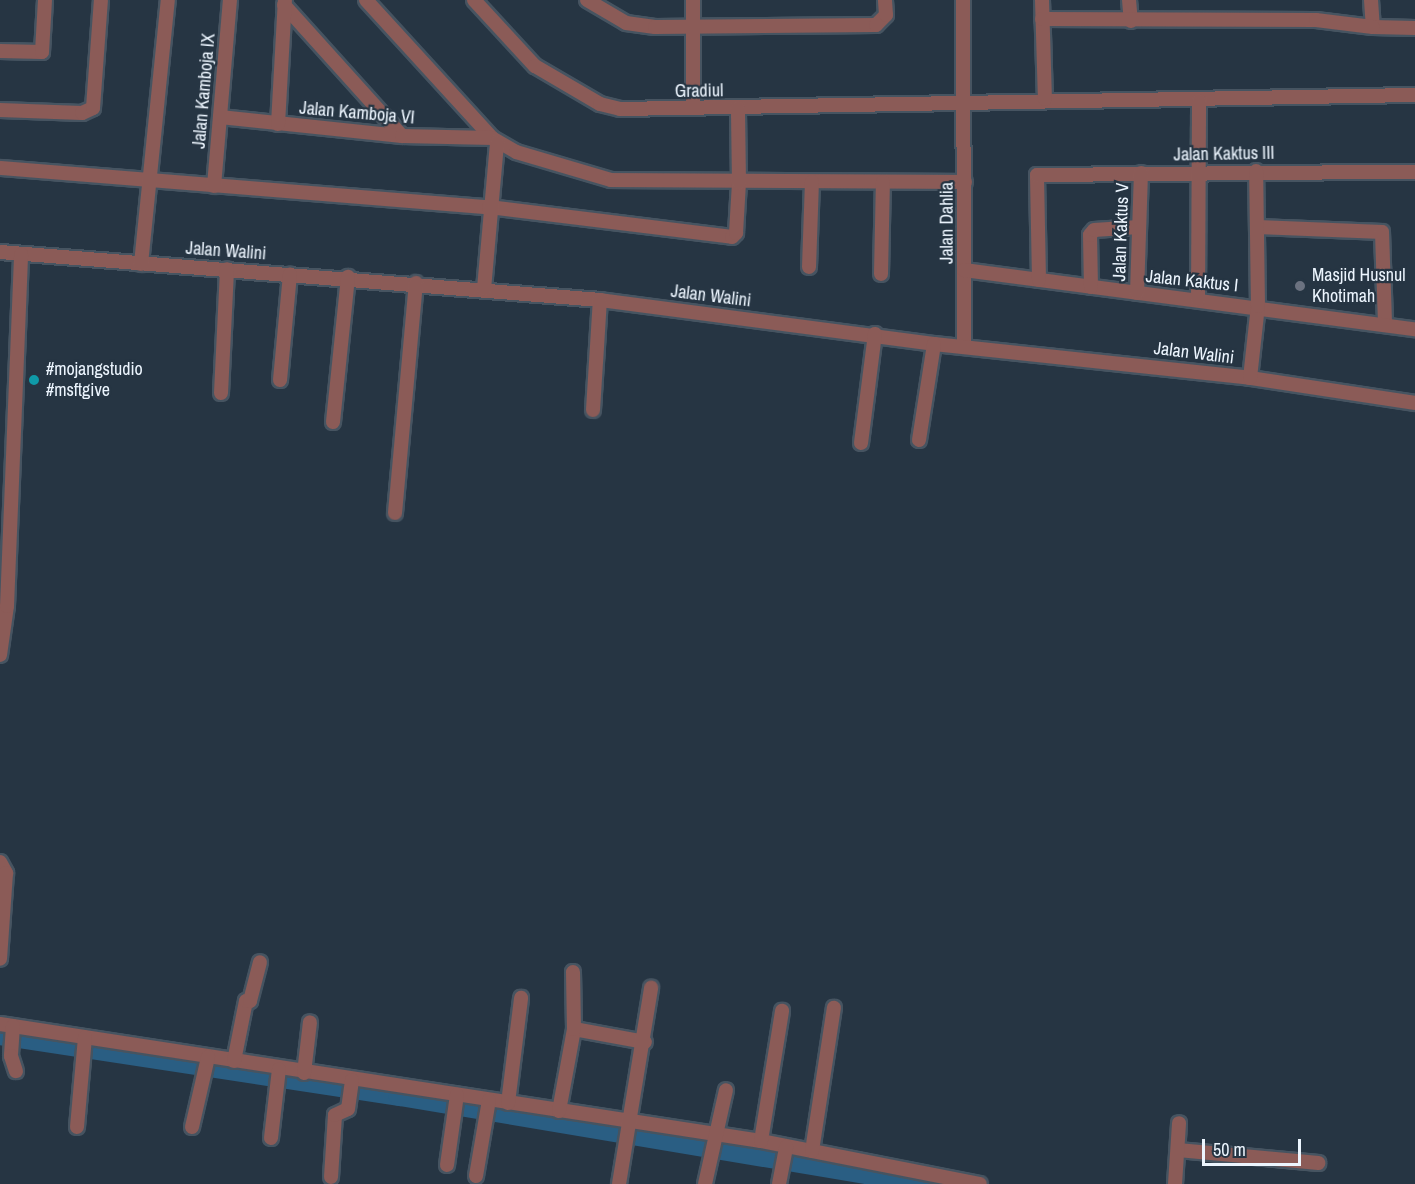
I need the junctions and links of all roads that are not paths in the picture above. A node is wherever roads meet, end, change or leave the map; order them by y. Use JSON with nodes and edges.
{"nodes":[{"id":1,"x":45,"y":0,"type":"edge"},
{"id":2,"x":101,"y":0,"type":"edge"},
{"id":3,"x":168,"y":0,"type":"edge"},
{"id":4,"x":230,"y":0,"type":"edge"},
{"id":5,"x":366,"y":0,"type":"edge"},
{"id":6,"x":474,"y":0,"type":"edge"},
{"id":7,"x":587,"y":0,"type":"edge"},
{"id":8,"x":693,"y":0,"type":"edge"},
{"id":9,"x":885,"y":0,"type":"edge"},
{"id":10,"x":963,"y":0,"type":"edge"},
{"id":11,"x":1042,"y":0,"type":"edge"},
{"id":12,"x":1129,"y":0,"type":"edge"},
{"id":13,"x":1371,"y":0,"type":"edge"},
{"id":14,"x":285,"y":3,"type":"edge"},
{"id":15,"x":1042,"y":19,"type":"junction"},
{"id":16,"x":1131,"y":21,"type":"junction"},
{"id":17,"x":694,"y":27,"type":"junction"},
{"id":18,"x":1373,"y":27,"type":"junction"},
{"id":19,"x":1415,"y":28,"type":"edge"},
{"id":20,"x":0,"y":51,"type":"edge"},
{"id":21,"x":1415,"y":95,"type":"edge"},
{"id":22,"x":1045,"y":99,"type":"junction"},
{"id":23,"x":1199,"y":100,"type":"junction"},
{"id":24,"x":964,"y":102,"type":"junction"},
{"id":25,"x":693,"y":106,"type":"junction"},
{"id":26,"x":738,"y":108,"type":"junction"},
{"id":27,"x":0,"y":110,"type":"edge"},
{"id":28,"x":220,"y":117,"type":"junction"},
{"id":29,"x":278,"y":124,"type":"junction"},
{"id":30,"x":402,"y":136,"type":"junction"},
{"id":31,"x":495,"y":141,"type":"junction"},
{"id":32,"x":0,"y":168,"type":"edge"},
{"id":33,"x":1256,"y":171,"type":"junction"},
{"id":34,"x":1142,"y":172,"type":"junction"},
{"id":35,"x":1415,"y":172,"type":"edge"},
{"id":36,"x":1198,"y":174,"type":"junction"},
{"id":37,"x":150,"y":179,"type":"junction"},
{"id":38,"x":812,"y":182,"type":"junction"},
{"id":39,"x":883,"y":182,"type":"junction"},
{"id":40,"x":965,"y":182,"type":"junction"},
{"id":41,"x":739,"y":183,"type":"junction"},
{"id":42,"x":214,"y":186,"type":"junction"},
{"id":43,"x":489,"y":207,"type":"junction"},
{"id":44,"x":1140,"y":227,"type":"junction"},
{"id":45,"x":1258,"y":227,"type":"junction"},
{"id":46,"x":0,"y":252,"type":"edge"},
{"id":47,"x":21,"y":254,"type":"junction"},
{"id":48,"x":141,"y":264,"type":"junction"},
{"id":49,"x":809,"y":267,"type":"dead end"},
{"id":50,"x":226,"y":269,"type":"junction"},
{"id":51,"x":964,"y":270,"type":"junction"},
{"id":52,"x":881,"y":273,"type":"dead end"},
{"id":53,"x":290,"y":274,"type":"junction"},
{"id":54,"x":348,"y":277,"type":"junction"},
{"id":55,"x":1040,"y":280,"type":"junction"},
{"id":56,"x":416,"y":283,"type":"junction"},
{"id":57,"x":1091,"y":287,"type":"junction"},
{"id":58,"x":484,"y":289,"type":"junction"},
{"id":59,"x":1137,"y":293,"type":"junction"},
{"id":60,"x":600,"y":300,"type":"junction"},
{"id":61,"x":1198,"y":300,"type":"junction"},
{"id":62,"x":1257,"y":306,"type":"junction"},
{"id":63,"x":1385,"y":323,"type":"junction"},
{"id":64,"x":1415,"y":329,"type":"edge"},
{"id":65,"x":875,"y":334,"type":"junction"},
{"id":66,"x":934,"y":344,"type":"junction"},
{"id":67,"x":964,"y":345,"type":"junction"},
{"id":68,"x":1250,"y":378,"type":"junction"},
{"id":69,"x":280,"y":380,"type":"dead end"},
{"id":70,"x":221,"y":393,"type":"dead end"},
{"id":71,"x":1415,"y":403,"type":"edge"},
{"id":72,"x":593,"y":410,"type":"dead end"},
{"id":73,"x":333,"y":422,"type":"dead end"},
{"id":74,"x":919,"y":440,"type":"dead end"},
{"id":75,"x":861,"y":443,"type":"dead end"},
{"id":76,"x":395,"y":513,"type":"dead end"},
{"id":77,"x":0,"y":655,"type":"edge"},
{"id":78,"x":0,"y":862,"type":"edge"},
{"id":79,"x":0,"y":959,"type":"edge"},
{"id":80,"x":260,"y":962,"type":"dead end"},
{"id":81,"x":573,"y":972,"type":"dead end"},
{"id":82,"x":651,"y":988,"type":"dead end"},
{"id":83,"x":521,"y":998,"type":"dead end"},
{"id":84,"x":834,"y":1008,"type":"dead end"},
{"id":85,"x":782,"y":1011,"type":"dead end"},
{"id":86,"x":310,"y":1022,"type":"dead end"},
{"id":87,"x":574,"y":1029,"type":"junction"},
{"id":88,"x":9,"y":1031,"type":"edge"},
{"id":89,"x":84,"y":1042,"type":"junction"},
{"id":90,"x":645,"y":1042,"type":"junction"},
{"id":91,"x":234,"y":1061,"type":"junction"},
{"id":92,"x":207,"y":1062,"type":"junction"},
{"id":93,"x":16,"y":1071,"type":"dead end"},
{"id":94,"x":278,"y":1073,"type":"junction"},
{"id":95,"x":304,"y":1073,"type":"junction"},
{"id":96,"x":351,"y":1084,"type":"junction"},
{"id":97,"x":726,"y":1090,"type":"dead end"},
{"id":98,"x":456,"y":1101,"type":"junction"},
{"id":99,"x":508,"y":1103,"type":"junction"},
{"id":100,"x":488,"y":1106,"type":"junction"},
{"id":101,"x":559,"y":1111,"type":"junction"},
{"id":102,"x":1179,"y":1123,"type":"dead end"},
{"id":103,"x":76,"y":1127,"type":"dead end"},
{"id":104,"x":192,"y":1127,"type":"dead end"},
{"id":105,"x":630,"y":1127,"type":"junction"},
{"id":106,"x":271,"y":1138,"type":"dead end"},
{"id":107,"x":713,"y":1142,"type":"junction"},
{"id":108,"x":761,"y":1142,"type":"junction"},
{"id":109,"x":1178,"y":1150,"type":"junction"},
{"id":110,"x":812,"y":1151,"type":"junction"},
{"id":111,"x":785,"y":1153,"type":"junction"},
{"id":112,"x":1318,"y":1163,"type":"dead end"},
{"id":113,"x":447,"y":1165,"type":"dead end"},
{"id":114,"x":476,"y":1176,"type":"dead end"},
{"id":115,"x":331,"y":1177,"type":"dead end"},
{"id":116,"x":619,"y":1184,"type":"edge"},
{"id":117,"x":705,"y":1184,"type":"edge"},
{"id":118,"x":779,"y":1184,"type":"edge"},
{"id":119,"x":980,"y":1184,"type":"edge"},
{"id":120,"x":1174,"y":1184,"type":"edge"}],
"edges":[{"from":1,"to":20,"type":"street"},
{"from":2,"to":27,"type":"street"},
{"from":3,"to":37,"type":"street"},
{"from":4,"to":28,"type":"street","name":"Jalan Kamboja IX"},
{"from":5,"to":31,"type":"street"},
{"from":6,"to":25,"type":"street","name":"Gradiul"},
{"from":7,"to":17,"type":"street"},
{"from":8,"to":17,"type":"street"},
{"from":9,"to":17,"type":"street"},
{"from":10,"to":24,"type":"street","name":"Jalan Dahlia"},
{"from":11,"to":15,"type":"street"},
{"from":12,"to":16,"type":"street"},
{"from":13,"to":18,"type":"street"},
{"from":14,"to":29,"type":"street"},
{"from":14,"to":30,"type":"street"},
{"from":15,"to":16,"type":"street"},
{"from":15,"to":22,"type":"street"},
{"from":16,"to":18,"type":"street"},
{"from":17,"to":25,"type":"street"},
{"from":18,"to":19,"type":"street"},
{"from":21,"to":23,"type":"street","name":"Gradiul"},
{"from":22,"to":23,"type":"street","name":"Gradiul"},
{"from":22,"to":24,"type":"street","name":"Gradiul"},
{"from":23,"to":36,"type":"street"},
{"from":24,"to":26,"type":"street","name":"Gradiul"},
{"from":24,"to":40,"type":"street","name":"Jalan Dahlia"},
{"from":25,"to":26,"type":"street","name":"Gradiul"},
{"from":26,"to":41,"type":"street"},
{"from":28,"to":29,"type":"street","name":"Jalan Kamboja VI"},
{"from":28,"to":42,"type":"street","name":"Jalan Kamboja IX"},
{"from":29,"to":30,"type":"street","name":"Jalan Kamboja VI"},
{"from":30,"to":31,"type":"street","name":"Jalan Kamboja VI"},
{"from":31,"to":41,"type":"street"},
{"from":31,"to":43,"type":"street"},
{"from":32,"to":37,"type":"street"},
{"from":33,"to":35,"type":"street","name":"Jalan Kaktus III"},
{"from":33,"to":36,"type":"street","name":"Jalan Kaktus III"},
{"from":33,"to":45,"type":"street"},
{"from":34,"to":36,"type":"street","name":"Jalan Kaktus III"},
{"from":34,"to":44,"type":"street","name":"Jalan Kaktus V"},
{"from":34,"to":55,"type":"street","name":"Jalan Kaktus III"},
{"from":36,"to":61,"type":"street"},
{"from":37,"to":42,"type":"street"},
{"from":37,"to":48,"type":"street"},
{"from":38,"to":39,"type":"street"},
{"from":38,"to":41,"type":"street"},
{"from":38,"to":49,"type":"street"},
{"from":39,"to":40,"type":"street"},
{"from":39,"to":52,"type":"street"},
{"from":40,"to":51,"type":"street","name":"Jalan Dahlia"},
{"from":41,"to":43,"type":"street"},
{"from":42,"to":43,"type":"street"},
{"from":43,"to":58,"type":"street"},
{"from":44,"to":57,"type":"street"},
{"from":44,"to":59,"type":"street","name":"Jalan Kaktus V"},
{"from":45,"to":62,"type":"street"},
{"from":45,"to":63,"type":"street"},
{"from":46,"to":47,"type":"street","name":"Jalan Walini"},
{"from":47,"to":48,"type":"street","name":"Jalan Walini"},
{"from":47,"to":77,"type":"street"},
{"from":48,"to":50,"type":"street","name":"Jalan Walini"},
{"from":50,"to":53,"type":"street","name":"Jalan Walini"},
{"from":50,"to":70,"type":"street"},
{"from":51,"to":55,"type":"street","name":"Jalan Kaktus I"},
{"from":51,"to":67,"type":"street","name":"Jalan Dahlia"},
{"from":53,"to":54,"type":"street","name":"Jalan Walini"},
{"from":53,"to":69,"type":"street"},
{"from":54,"to":56,"type":"street","name":"Jalan Walini"},
{"from":54,"to":73,"type":"street"},
{"from":55,"to":57,"type":"street","name":"Jalan Kaktus I"},
{"from":56,"to":58,"type":"street","name":"Jalan Walini"},
{"from":56,"to":76,"type":"street"},
{"from":57,"to":59,"type":"street","name":"Jalan Kaktus I"},
{"from":58,"to":60,"type":"street","name":"Jalan Walini"},
{"from":59,"to":61,"type":"street","name":"Jalan Kaktus I"},
{"from":60,"to":65,"type":"street","name":"Jalan Walini"},
{"from":60,"to":72,"type":"street"},
{"from":61,"to":62,"type":"street","name":"Jalan Kaktus I"},
{"from":62,"to":63,"type":"street","name":"Jalan Kaktus I"},
{"from":62,"to":68,"type":"street"},
{"from":63,"to":64,"type":"street","name":"Jalan Kaktus I"},
{"from":65,"to":66,"type":"street","name":"Jalan Walini"},
{"from":65,"to":75,"type":"street"},
{"from":66,"to":67,"type":"street","name":"Jalan Walini"},
{"from":66,"to":74,"type":"street"},
{"from":67,"to":68,"type":"street","name":"Jalan Walini"},
{"from":68,"to":71,"type":"street","name":"Jalan Walini"},
{"from":78,"to":79,"type":"street"},
{"from":80,"to":91,"type":"street"},
{"from":81,"to":87,"type":"street"},
{"from":82,"to":90,"type":"street"},
{"from":83,"to":99,"type":"street"},
{"from":84,"to":110,"type":"street"},
{"from":85,"to":108,"type":"street"},
{"from":86,"to":95,"type":"street"},
{"from":87,"to":90,"type":"street"},
{"from":87,"to":101,"type":"street"},
{"from":88,"to":89,"type":"street"},
{"from":88,"to":93,"type":"street"},
{"from":89,"to":92,"type":"street"},
{"from":89,"to":103,"type":"street"},
{"from":90,"to":105,"type":"street"},
{"from":91,"to":92,"type":"street"},
{"from":91,"to":94,"type":"street"},
{"from":92,"to":104,"type":"street"},
{"from":94,"to":95,"type":"street"},
{"from":94,"to":106,"type":"street"},
{"from":95,"to":96,"type":"street"},
{"from":96,"to":98,"type":"street"},
{"from":96,"to":115,"type":"street"},
{"from":97,"to":107,"type":"street"},
{"from":98,"to":100,"type":"street"},
{"from":98,"to":113,"type":"street"},
{"from":99,"to":100,"type":"street"},
{"from":99,"to":101,"type":"street"},
{"from":100,"to":114,"type":"street"},
{"from":101,"to":105,"type":"street"},
{"from":102,"to":109,"type":"street"},
{"from":105,"to":107,"type":"street"},
{"from":105,"to":116,"type":"street"},
{"from":107,"to":108,"type":"street"},
{"from":107,"to":117,"type":"street"},
{"from":108,"to":111,"type":"street"},
{"from":109,"to":112,"type":"street"},
{"from":109,"to":120,"type":"street"},
{"from":110,"to":111,"type":"street"},
{"from":110,"to":119,"type":"street"},
{"from":111,"to":118,"type":"street"}]}
